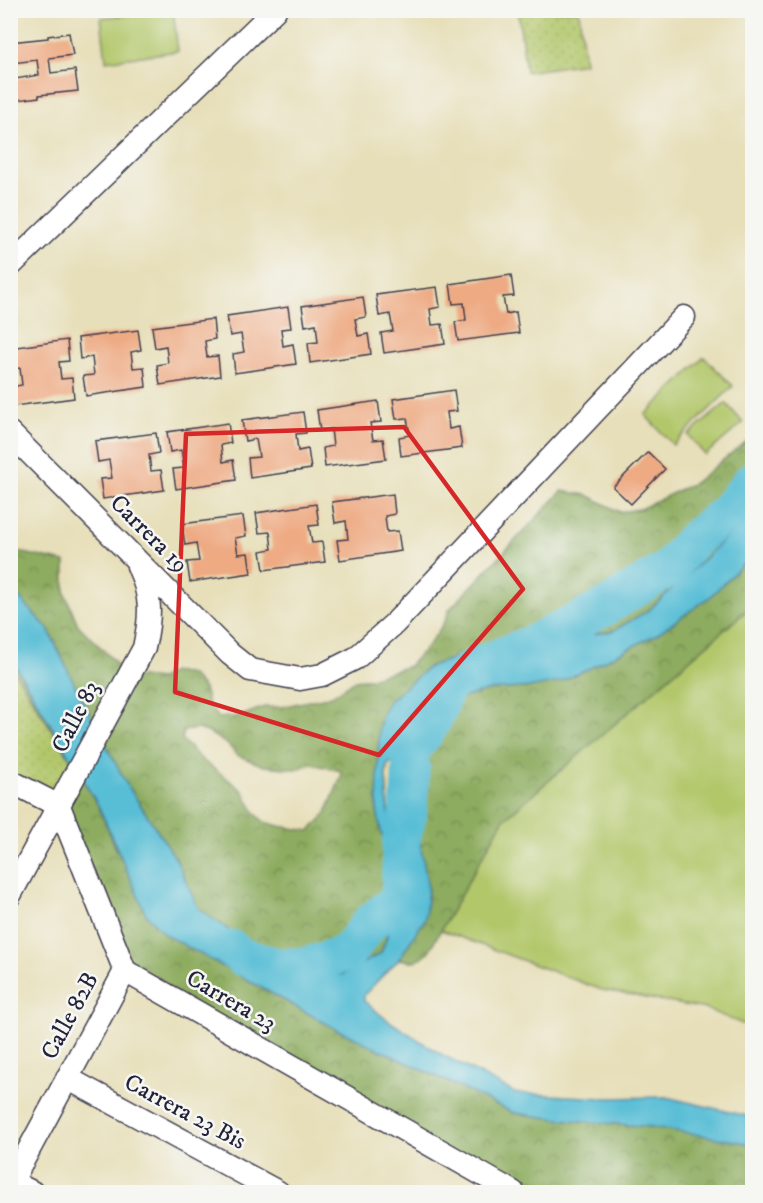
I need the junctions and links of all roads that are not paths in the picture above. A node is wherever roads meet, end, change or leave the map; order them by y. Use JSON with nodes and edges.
{"nodes":[{"id":1,"x":275,"y":10,"type":"edge"},
{"id":2,"x":10,"y":266,"type":"edge"},
{"id":3,"x":684,"y":317,"type":"dead end"},
{"id":4,"x":10,"y":433,"type":"edge"},
{"id":5,"x":134,"y":557,"type":"junction"},
{"id":6,"x":10,"y":781,"type":"edge"},
{"id":7,"x":65,"y":796,"type":"junction"},
{"id":8,"x":10,"y":895,"type":"edge"},
{"id":9,"x":125,"y":971,"type":"junction"},
{"id":10,"x":67,"y":1078,"type":"junction"},
{"id":11,"x":11,"y":1181,"type":"edge"},
{"id":12,"x":32,"y":1192,"type":"edge"},
{"id":13,"x":278,"y":1192,"type":"edge"},
{"id":14,"x":513,"y":1192,"type":"edge"}],
"edges":[{"from":1,"to":2,"type":"street"},
{"from":3,"to":5,"type":"street","name":"Carrera 19"},
{"from":4,"to":5,"type":"street","name":"Carrera 19"},
{"from":5,"to":7,"type":"street","name":"Calle 83"},
{"from":6,"to":7,"type":"street"},
{"from":7,"to":8,"type":"street","name":"Calle 83"},
{"from":7,"to":9,"type":"street"},
{"from":9,"to":10,"type":"street","name":"Calle 82B"},
{"from":9,"to":14,"type":"street","name":"Carrera 23"},
{"from":10,"to":11,"type":"street","name":"Calle 82B"},
{"from":10,"to":13,"type":"street","name":"Carrera 23 Bis"},
{"from":11,"to":12,"type":"street"}]}
